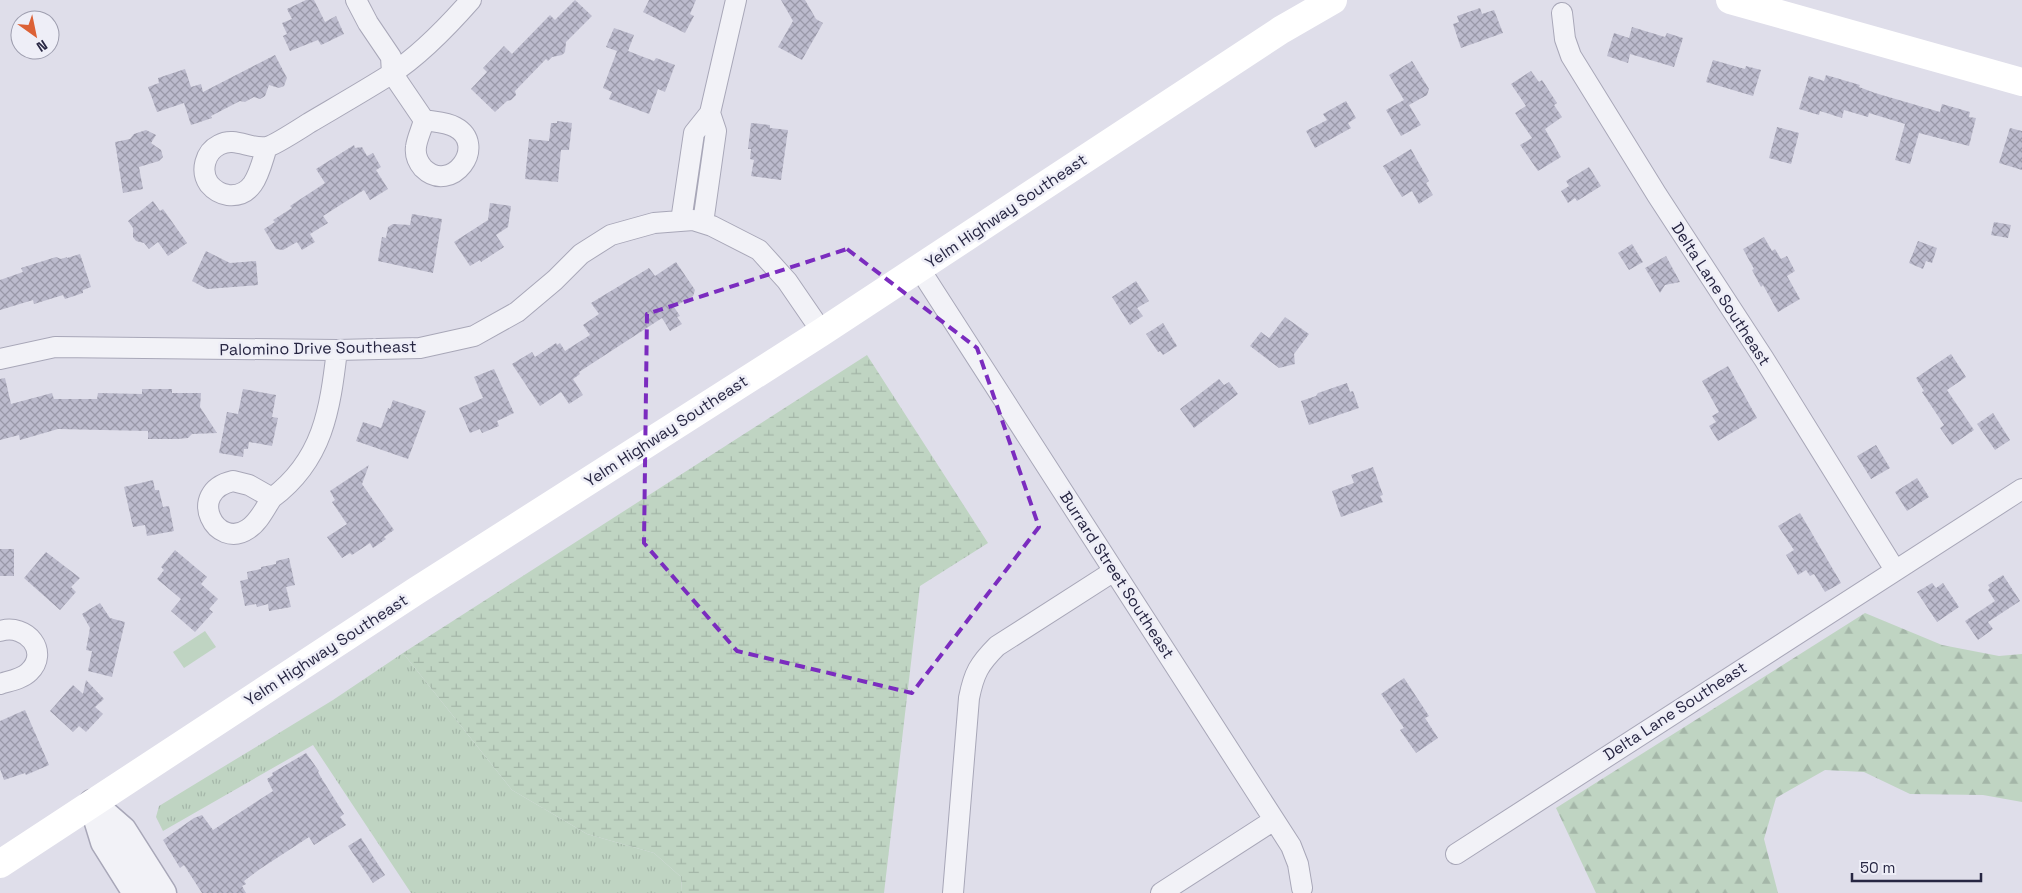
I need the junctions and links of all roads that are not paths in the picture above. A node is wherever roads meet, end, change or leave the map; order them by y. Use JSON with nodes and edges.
{"nodes":[{"id":1,"x":356,"y":0,"type":"edge"},
{"id":2,"x":471,"y":0,"type":"edge"},
{"id":3,"x":736,"y":0,"type":"edge"},
{"id":4,"x":1334,"y":0,"type":"edge"},
{"id":5,"x":1730,"y":0,"type":"edge"},
{"id":6,"x":1562,"y":13,"type":"dead end"},
{"id":7,"x":392,"y":73,"type":"junction"},
{"id":8,"x":2022,"y":82,"type":"edge"},
{"id":9,"x":710,"y":113,"type":"junction"},
{"id":10,"x":424,"y":120,"type":"dead end"},
{"id":11,"x":267,"y":147,"type":"dead end"},
{"id":12,"x":681,"y":221,"type":"junction"},
{"id":13,"x":704,"y":223,"type":"junction"},
{"id":14,"x":919,"y":268,"type":"junction"},
{"id":15,"x":822,"y":332,"type":"junction"},
{"id":16,"x":337,"y":350,"type":"junction"},
{"id":17,"x":0,"y":359,"type":"edge"},
{"id":18,"x":2022,"y":489,"type":"edge"},
{"id":19,"x":272,"y":498,"type":"dead end"},
{"id":20,"x":1895,"y":570,"type":"junction"},
{"id":21,"x":1114,"y":571,"type":"junction"},
{"id":22,"x":0,"y":631,"type":"edge"},
{"id":23,"x":0,"y":684,"type":"edge"},
{"id":24,"x":92,"y":803,"type":"junction"},
{"id":25,"x":1274,"y":820,"type":"junction"},
{"id":26,"x":1456,"y":854,"type":"dead end"},
{"id":27,"x":0,"y":864,"type":"edge"},
{"id":28,"x":1302,"y":888,"type":"dead end"},
{"id":29,"x":136,"y":893,"type":"edge"},
{"id":30,"x":163,"y":893,"type":"edge"},
{"id":31,"x":953,"y":893,"type":"edge"},
{"id":32,"x":1161,"y":893,"type":"edge"}],
"edges":[{"from":1,"to":7,"type":"street"},
{"from":2,"to":7,"type":"street"},
{"from":3,"to":9,"type":"street"},
{"from":4,"to":14,"type":"main road","name":"Yelm Highway Southeast"},
{"from":5,"to":8,"type":"main road"},
{"from":6,"to":20,"type":"street","name":"Delta Lane Southeast"},
{"from":7,"to":10,"type":"street"},
{"from":7,"to":11,"type":"street"},
{"from":9,"to":12,"type":"street"},
{"from":9,"to":13,"type":"street"},
{"from":12,"to":13,"type":"street","name":"Palomino Drive Southeast"},
{"from":12,"to":16,"type":"street","name":"Palomino Drive Southeast"},
{"from":13,"to":15,"type":"street","name":"Palomino Drive Southeast"},
{"from":14,"to":15,"type":"main road","name":"Yelm Highway Southeast"},
{"from":14,"to":21,"type":"street","name":"Burrard Street Southeast"},
{"from":15,"to":24,"type":"main road","name":"Yelm Highway Southeast"},
{"from":16,"to":17,"type":"street","name":"Palomino Drive Southeast"},
{"from":16,"to":19,"type":"street"},
{"from":18,"to":20,"type":"street","name":"Delta Lane Southeast"},
{"from":20,"to":26,"type":"street","name":"Delta Lane Southeast"},
{"from":21,"to":25,"type":"street","name":"Burrard Street Southeast"},
{"from":21,"to":31,"type":"street"},
{"from":22,"to":23,"type":"street"},
{"from":24,"to":27,"type":"main road","name":"Yelm Highway Southeast"},
{"from":24,"to":29,"type":"street"},
{"from":24,"to":30,"type":"street"},
{"from":25,"to":28,"type":"street","name":"Burrard Street Southeast"},
{"from":25,"to":32,"type":"street"}]}
